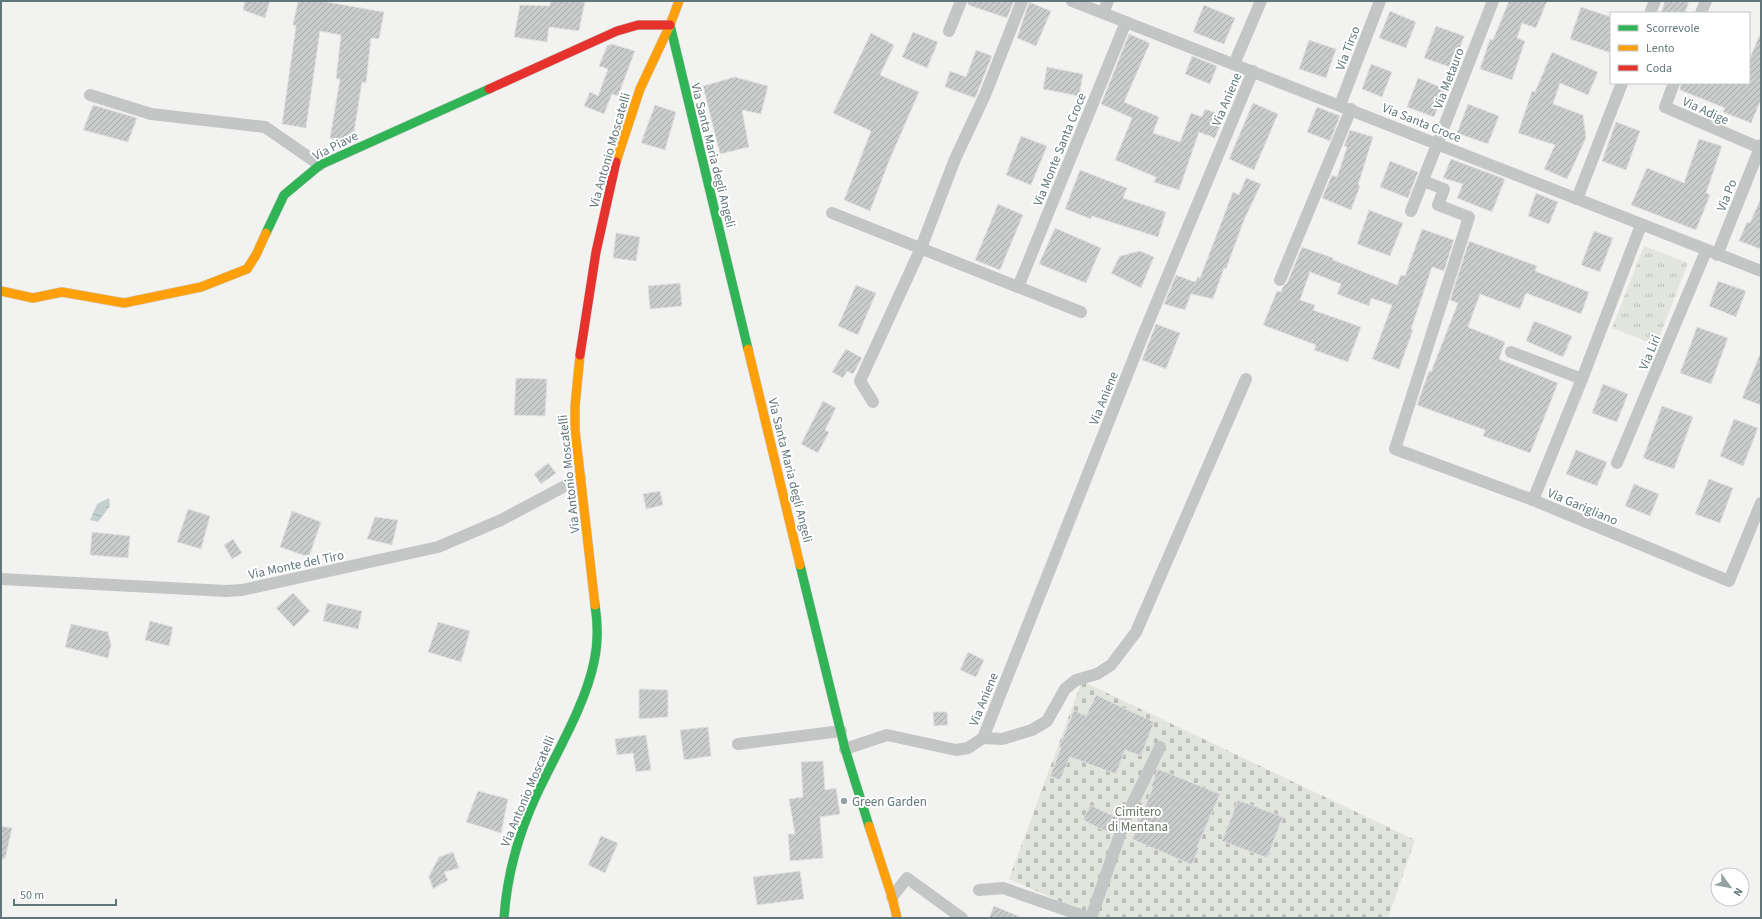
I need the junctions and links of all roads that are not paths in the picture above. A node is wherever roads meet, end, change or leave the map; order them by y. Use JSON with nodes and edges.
{"nodes":[{"id":1,"x":679,"y":1,"type":"edge"},
{"id":2,"x":961,"y":1,"type":"edge"},
{"id":3,"x":1022,"y":1,"type":"edge"},
{"id":4,"x":1072,"y":1,"type":"edge"},
{"id":5,"x":1108,"y":1,"type":"edge"},
{"id":6,"x":1261,"y":1,"type":"edge"},
{"id":7,"x":1380,"y":1,"type":"edge"},
{"id":8,"x":1493,"y":1,"type":"edge"},
{"id":9,"x":1655,"y":1,"type":"edge"},
{"id":10,"x":1706,"y":1,"type":"edge"},
{"id":11,"x":1650,"y":12,"type":"edge"},
{"id":12,"x":1701,"y":12,"type":"edge"},
{"id":13,"x":1102,"y":14,"type":"junction"},
{"id":14,"x":1126,"y":22,"type":"junction"},
{"id":15,"x":670,"y":25,"type":"junction"},
{"id":16,"x":949,"y":31,"type":"dead end"},
{"id":17,"x":1234,"y":64,"type":"junction"},
{"id":18,"x":1253,"y":71,"type":"junction"},
{"id":19,"x":1622,"y":84,"type":"edge"},
{"id":20,"x":1674,"y":84,"type":"edge"},
{"id":21,"x":90,"y":95,"type":"dead end"},
{"id":22,"x":1345,"y":107,"type":"junction"},
{"id":23,"x":1437,"y":144,"type":"junction"},
{"id":24,"x":1760,"y":147,"type":"edge"},
{"id":25,"x":320,"y":165,"type":"junction"},
{"id":26,"x":1422,"y":181,"type":"junction"},
{"id":27,"x":1577,"y":199,"type":"junction"},
{"id":28,"x":1411,"y":211,"type":"dead end"},
{"id":29,"x":832,"y":213,"type":"dead end"},
{"id":30,"x":1641,"y":225,"type":"junction"},
{"id":31,"x":921,"y":248,"type":"junction"},
{"id":32,"x":1712,"y":253,"type":"junction"},
{"id":33,"x":1761,"y":271,"type":"edge"},
{"id":34,"x":1280,"y":280,"type":"dead end"},
{"id":35,"x":1018,"y":287,"type":"junction"},
{"id":36,"x":1,"y":291,"type":"edge"},
{"id":37,"x":1081,"y":312,"type":"dead end"},
{"id":38,"x":1511,"y":352,"type":"dead end"},
{"id":39,"x":1246,"y":379,"type":"dead end"},
{"id":40,"x":1582,"y":379,"type":"junction"},
{"id":41,"x":873,"y":402,"type":"dead end"},
{"id":42,"x":1617,"y":463,"type":"dead end"},
{"id":43,"x":580,"y":478,"type":"junction"},
{"id":44,"x":1533,"y":500,"type":"junction"},
{"id":45,"x":1761,"y":503,"type":"edge"},
{"id":46,"x":1,"y":579,"type":"edge"},
{"id":47,"x":841,"y":731,"type":"junction"},
{"id":48,"x":983,"y":738,"type":"junction"},
{"id":49,"x":738,"y":744,"type":"dead end"},
{"id":50,"x":1160,"y":747,"type":"dead end"},
{"id":51,"x":845,"y":749,"type":"junction"},
{"id":52,"x":979,"y":890,"type":"dead end"},
{"id":53,"x":892,"y":897,"type":"junction"},
{"id":54,"x":504,"y":918,"type":"edge"},
{"id":55,"x":896,"y":918,"type":"edge"},
{"id":56,"x":962,"y":918,"type":"edge"},
{"id":57,"x":1090,"y":918,"type":"edge"}],
"edges":[{"from":1,"to":15,"type":"street","name":"Via Antonio Moscatelli"},
{"from":2,"to":16,"type":"street"},
{"from":3,"to":31,"type":"street"},
{"from":4,"to":13,"type":"street","name":"Via Santa Croce"},
{"from":5,"to":13,"type":"street"},
{"from":6,"to":17,"type":"street"},
{"from":7,"to":22,"type":"street","name":"Via Tirso"},
{"from":8,"to":23,"type":"street","name":"Via Metauro"},
{"from":9,"to":11,"type":"street"},
{"from":10,"to":12,"type":"street"},
{"from":13,"to":14,"type":"street","name":"Via Santa Croce"},
{"from":14,"to":17,"type":"street","name":"Via Santa Croce"},
{"from":14,"to":35,"type":"street","name":"Via Monte Santa Croce"},
{"from":15,"to":25,"type":"street","name":"Via Piave"},
{"from":15,"to":43,"type":"street","name":"Via Antonio Moscatelli"},
{"from":15,"to":47,"type":"street","name":"Via Santa Maria degli Angeli"},
{"from":17,"to":18,"type":"street","name":"Via Santa Croce"},
{"from":18,"to":22,"type":"street","name":"Via Santa Croce"},
{"from":18,"to":48,"type":"street","name":"Via Aniene"},
{"from":19,"to":27,"type":"street"},
{"from":20,"to":24,"type":"street","name":"Via Adige"},
{"from":21,"to":25,"type":"street"},
{"from":22,"to":23,"type":"street","name":"Via Santa Croce"},
{"from":22,"to":34,"type":"street","name":"Via Tirso"},
{"from":23,"to":26,"type":"street","name":"Via Metauro"},
{"from":23,"to":27,"type":"street","name":"Via Santa Croce"},
{"from":24,"to":32,"type":"street","name":"Via Po"},
{"from":25,"to":36,"type":"street","name":"Via Piave"},
{"from":26,"to":28,"type":"street","name":"Via Metauro"},
{"from":26,"to":44,"type":"street"},
{"from":27,"to":30,"type":"street","name":"Via Santa Croce"},
{"from":29,"to":31,"type":"street"},
{"from":30,"to":32,"type":"street","name":"Via Santa Croce"},
{"from":30,"to":40,"type":"street","name":"Via Garigliano"},
{"from":31,"to":35,"type":"street"},
{"from":31,"to":41,"type":"street"},
{"from":32,"to":33,"type":"street","name":"Via Santa Croce"},
{"from":32,"to":42,"type":"street","name":"Via Liri"},
{"from":35,"to":37,"type":"street"},
{"from":38,"to":40,"type":"street"},
{"from":39,"to":48,"type":"street","name":"Via Aniene"},
{"from":40,"to":44,"type":"street","name":"Via Garigliano"},
{"from":43,"to":46,"type":"street","name":"Via Monte del Tiro"},
{"from":43,"to":54,"type":"street","name":"Via Antonio Moscatelli"},
{"from":44,"to":45,"type":"street","name":"Via Garigliano"},
{"from":47,"to":49,"type":"street"},
{"from":47,"to":51,"type":"street","name":"Via Santa Maria degli Angeli"},
{"from":48,"to":51,"type":"street","name":"Via Aniene"},
{"from":50,"to":57,"type":"street"},
{"from":51,"to":53,"type":"street","name":"Via Santa Maria degli Angeli"},
{"from":52,"to":57,"type":"street"},
{"from":53,"to":55,"type":"street","name":"Via Santa Maria degli Angeli"},
{"from":53,"to":56,"type":"street"}]}
